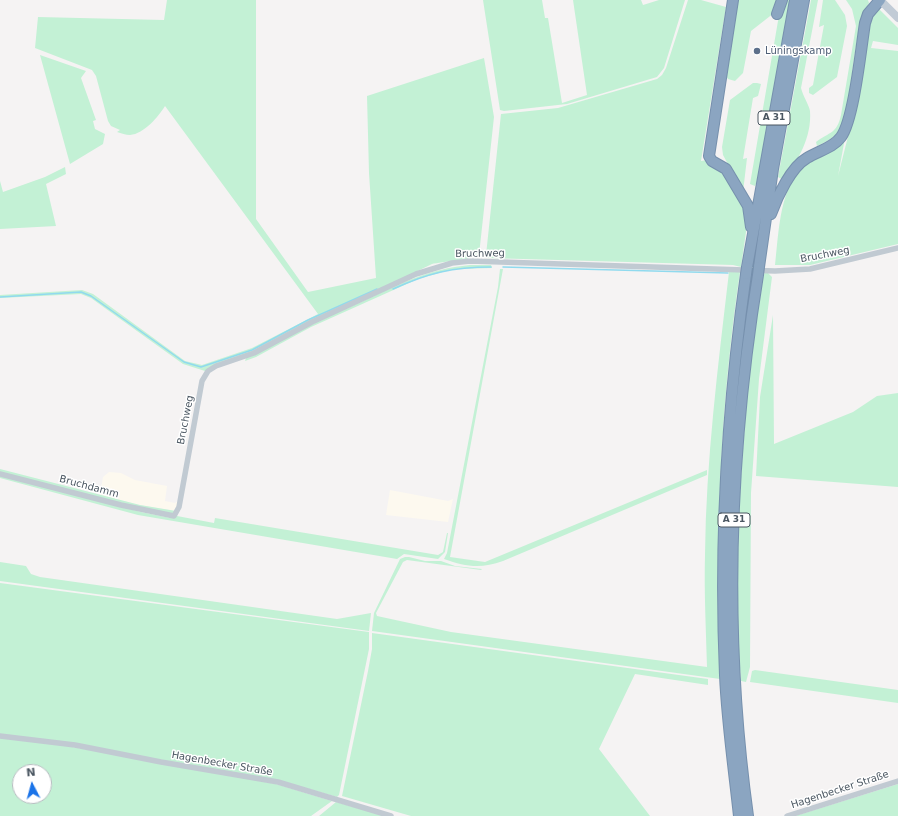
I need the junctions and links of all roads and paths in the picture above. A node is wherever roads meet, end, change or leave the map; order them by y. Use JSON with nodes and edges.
{"nodes":[{"id":1,"x":733,"y":0,"type":"edge"},
{"id":2,"x":782,"y":0,"type":"edge"},
{"id":3,"x":795,"y":0,"type":"edge"},
{"id":4,"x":804,"y":0,"type":"edge"},
{"id":5,"x":880,"y":0,"type":"edge"},
{"id":6,"x":777,"y":14,"type":"dead end"},
{"id":7,"x":898,"y":18,"type":"edge"},
{"id":8,"x":764,"y":230,"type":"junction"},
{"id":9,"x":752,"y":237,"type":"junction"},
{"id":10,"x":898,"y":248,"type":"edge"},
{"id":11,"x":0,"y":474,"type":"edge"},
{"id":12,"x":174,"y":516,"type":"joint"},
{"id":13,"x":730,"y":681,"type":"junction"},
{"id":14,"x":0,"y":736,"type":"edge"},
{"id":15,"x":898,"y":781,"type":"edge"},
{"id":16,"x":391,"y":816,"type":"edge"},
{"id":17,"x":739,"y":816,"type":"edge"},
{"id":18,"x":748,"y":816,"type":"edge"},
{"id":19,"x":787,"y":816,"type":"edge"}],
"edges":[{"from":1,"to":9,"type":"highway"},
{"from":2,"to":6,"type":"highway"},
{"from":3,"to":9,"type":"highway","number":"A 31"},
{"from":4,"to":8,"type":"highway","number":"A 31"},
{"from":5,"to":7,"type":"main road"},
{"from":5,"to":8,"type":"highway"},
{"from":8,"to":13,"type":"highway","number":"A 31"},
{"from":9,"to":13,"type":"highway","number":"A 31"},
{"from":10,"to":12,"type":"street","name":"Bruchweg"},
{"from":11,"to":12,"type":"street","name":"Bruchdamm"},
{"from":13,"to":17,"type":"highway","number":"A 31"},
{"from":13,"to":18,"type":"highway","number":"A 31"},
{"from":14,"to":16,"type":"street","name":"Hagenbecker Straße"},
{"from":15,"to":19,"type":"street","name":"Hagenbecker Straße"}]}
